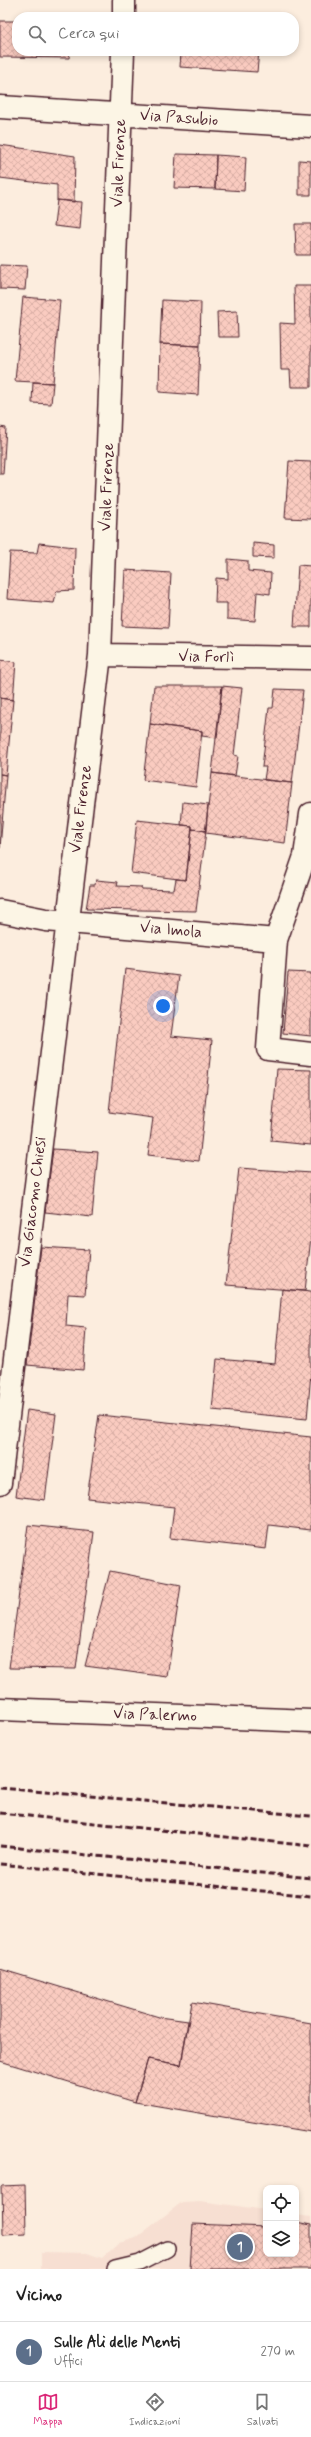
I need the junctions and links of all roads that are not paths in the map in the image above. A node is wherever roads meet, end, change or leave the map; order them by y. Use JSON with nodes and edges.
{"nodes":[{"id":1,"x":124,"y":0,"type":"edge"},
{"id":2,"x":124,"y":12,"type":"edge"},
{"id":3,"x":122,"y":56,"type":"edge"},
{"id":4,"x":0,"y":107,"type":"edge"},
{"id":5,"x":120,"y":114,"type":"junction"},
{"id":6,"x":311,"y":126,"type":"edge"},
{"id":7,"x":100,"y":655,"type":"junction"},
{"id":8,"x":311,"y":658,"type":"edge"},
{"id":9,"x":311,"y":814,"type":"edge"},
{"id":10,"x":0,"y":911,"type":"edge"},
{"id":11,"x":67,"y":921,"type":"junction"},
{"id":12,"x":276,"y":940,"type":"junction"},
{"id":13,"x":311,"y":1054,"type":"edge"},
{"id":14,"x":0,"y":1483,"type":"edge"},
{"id":15,"x":0,"y":1709,"type":"edge"},
{"id":16,"x":311,"y":1721,"type":"edge"},
{"id":17,"x":167,"y":2249,"type":"dead end"},
{"id":18,"x":115,"y":2269,"type":"edge"}],
"edges":[{"from":1,"to":2,"type":"street"},
{"from":3,"to":5,"type":"street","name":"Viale Firenze"},
{"from":4,"to":5,"type":"street","name":"Via Pasubio"},
{"from":5,"to":6,"type":"street","name":"Via Pasubio"},
{"from":5,"to":7,"type":"street","name":"Viale Firenze"},
{"from":7,"to":8,"type":"street","name":"Via Forlì"},
{"from":7,"to":11,"type":"street","name":"Viale Firenze"},
{"from":9,"to":12,"type":"street"},
{"from":10,"to":11,"type":"street","name":"Via Imola"},
{"from":11,"to":12,"type":"street","name":"Via Imola"},
{"from":11,"to":14,"type":"street","name":"Via Giacomo Chiesi"},
{"from":12,"to":13,"type":"street"},
{"from":15,"to":16,"type":"street","name":"Via Palermo"},
{"from":17,"to":18,"type":"lane"}]}
